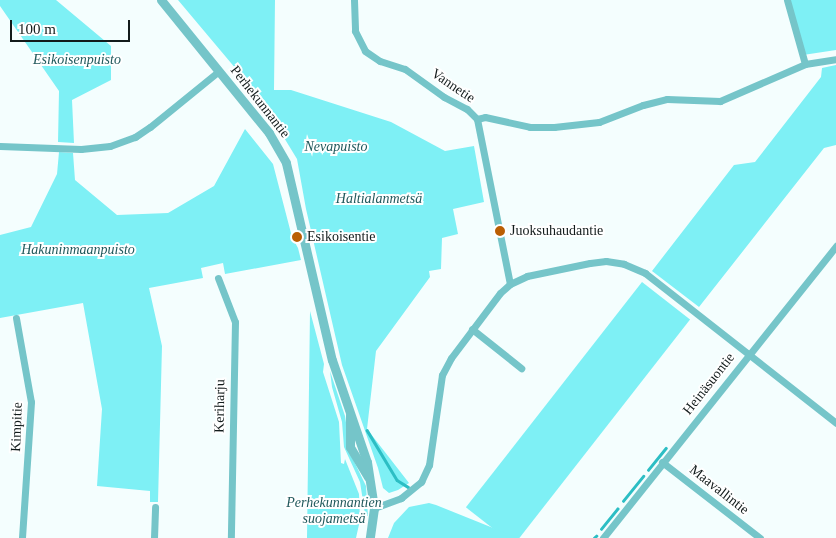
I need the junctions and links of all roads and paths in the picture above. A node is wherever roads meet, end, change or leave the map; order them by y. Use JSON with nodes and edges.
{"nodes":[{"id":1,"x":161,"y":0,"type":"edge"},
{"id":2,"x":354,"y":0,"type":"edge"},
{"id":3,"x":787,"y":0,"type":"edge"},
{"id":4,"x":836,"y":59,"type":"edge"},
{"id":5,"x":805,"y":64,"type":"junction"},
{"id":6,"x":219,"y":71,"type":"junction"},
{"id":7,"x":477,"y":119,"type":"junction"},
{"id":8,"x":0,"y":146,"type":"edge"},
{"id":9,"x":836,"y":246,"type":"edge"},
{"id":10,"x":218,"y":278,"type":"dead end"},
{"id":11,"x":510,"y":284,"type":"junction"},
{"id":12,"x":16,"y":318,"type":"dead end"},
{"id":13,"x":472,"y":329,"type":"junction"},
{"id":14,"x":748,"y":354,"type":"junction"},
{"id":15,"x":521,"y":368,"type":"dead end"},
{"id":16,"x":836,"y":423,"type":"edge"},
{"id":17,"x":662,"y":462,"type":"junction"},
{"id":18,"x":155,"y":507,"type":"dead end"},
{"id":19,"x":374,"y":508,"type":"junction"},
{"id":20,"x":22,"y":538,"type":"edge"},
{"id":21,"x":154,"y":538,"type":"edge"},
{"id":22,"x":231,"y":538,"type":"edge"},
{"id":23,"x":370,"y":538,"type":"edge"},
{"id":24,"x":603,"y":538,"type":"edge"},
{"id":25,"x":760,"y":538,"type":"edge"}],
"edges":[{"from":1,"to":6,"type":"street","name":"Perhekunnantie"},
{"from":2,"to":7,"type":"street","name":"Vannetie"},
{"from":3,"to":5,"type":"street"},
{"from":4,"to":5,"type":"street"},
{"from":5,"to":7,"type":"street"},
{"from":6,"to":8,"type":"street"},
{"from":6,"to":19,"type":"street","name":"Perhekunnantie"},
{"from":7,"to":11,"type":"street","name":"Vannetie"},
{"from":9,"to":14,"type":"street","name":"Heinäsuontie"},
{"from":10,"to":22,"type":"street","name":"Keriharju"},
{"from":11,"to":13,"type":"street"},
{"from":11,"to":14,"type":"street"},
{"from":12,"to":20,"type":"street","name":"Kimpitie"},
{"from":13,"to":15,"type":"street"},
{"from":13,"to":19,"type":"street"},
{"from":14,"to":16,"type":"street"},
{"from":14,"to":17,"type":"street","name":"Heinäsuontie"},
{"from":17,"to":24,"type":"street","name":"Heinäsuontie"},
{"from":17,"to":25,"type":"street","name":"Maavallintie"},
{"from":18,"to":21,"type":"street"},
{"from":19,"to":23,"type":"street","name":"Perhekunnantie"}]}
